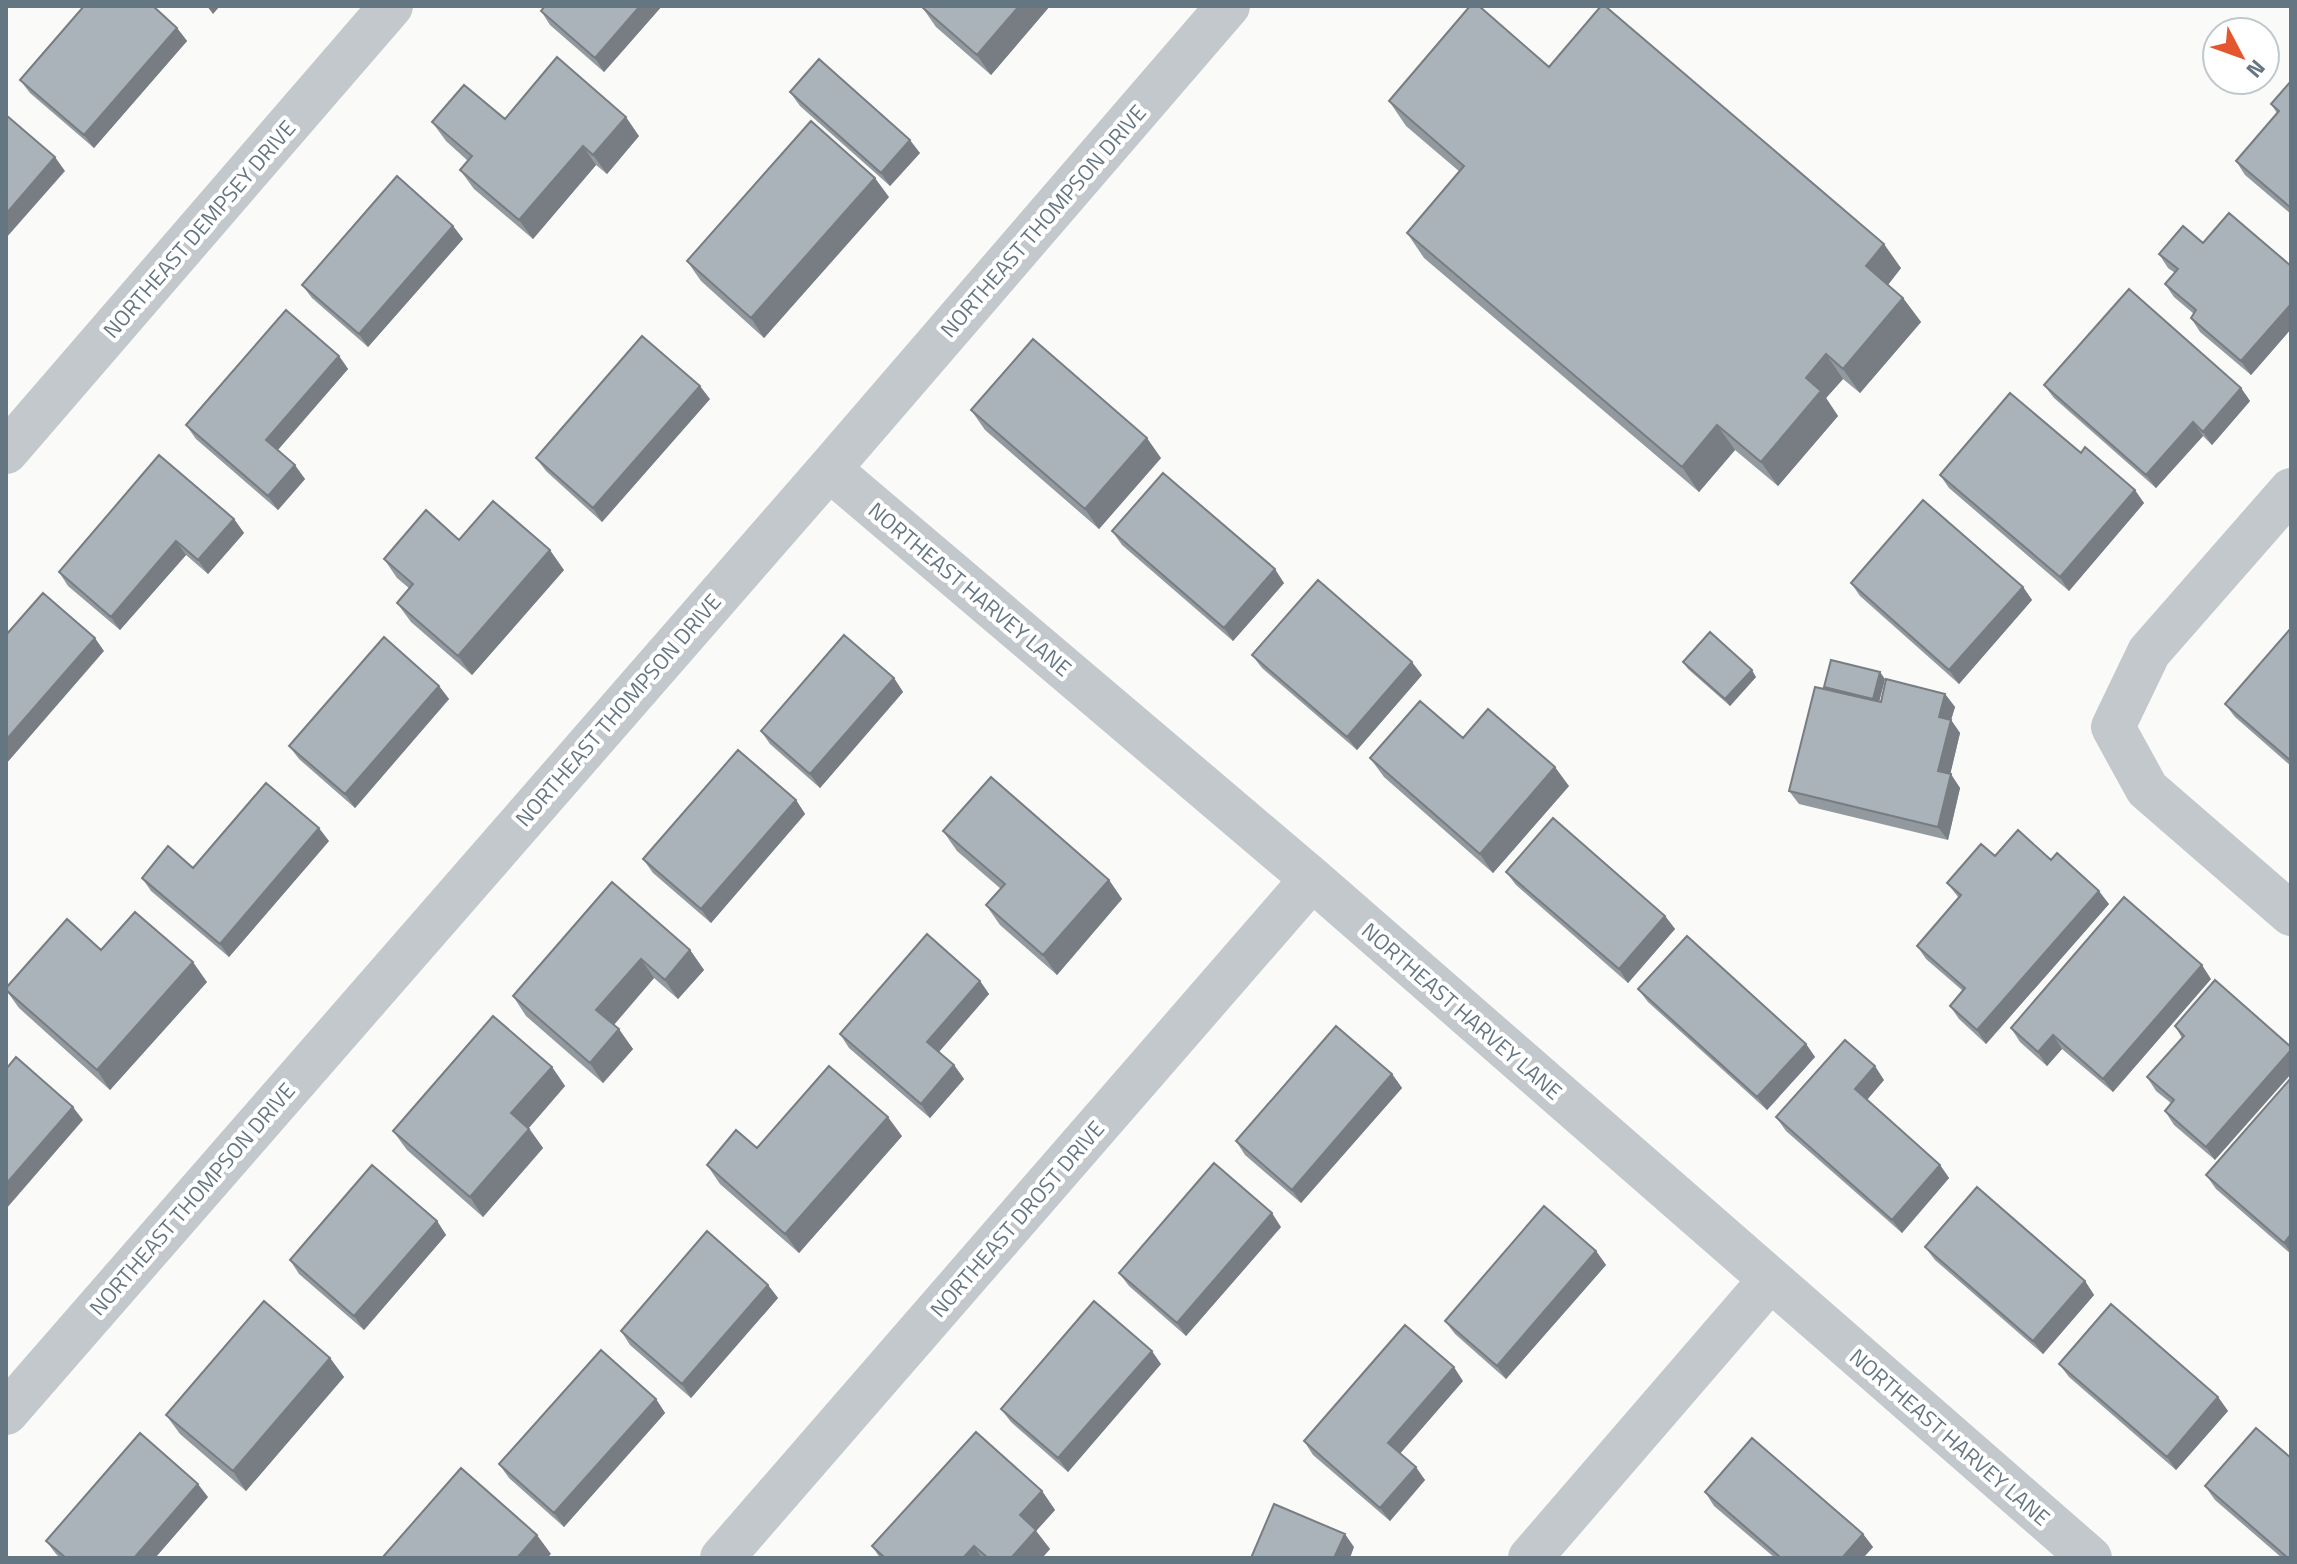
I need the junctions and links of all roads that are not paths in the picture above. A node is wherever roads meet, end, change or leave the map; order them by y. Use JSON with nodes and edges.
{"nodes":[{"id":1,"x":391,"y":6,"type":"edge"},
{"id":2,"x":1228,"y":6,"type":"edge"},
{"id":3,"x":6,"y":452,"type":"edge"},
{"id":4,"x":829,"y":469,"type":"junction"},
{"id":5,"x":2291,"y":490,"type":"edge"},
{"id":6,"x":1312,"y":879,"type":"junction"},
{"id":7,"x":2291,"y":914,"type":"edge"},
{"id":8,"x":1770,"y":1280,"type":"junction"},
{"id":9,"x":6,"y":1413,"type":"edge"},
{"id":10,"x":722,"y":1558,"type":"edge"},
{"id":11,"x":1530,"y":1558,"type":"edge"},
{"id":12,"x":2090,"y":1558,"type":"edge"}],
"edges":[{"from":1,"to":3,"type":"street","name":"NORTHEAST DEMPSEY DRIVE"},
{"from":2,"to":4,"type":"street","name":"NORTHEAST THOMPSON DRIVE"},
{"from":4,"to":6,"type":"street","name":"NORTHEAST HARVEY LANE"},
{"from":4,"to":9,"type":"street","name":"NORTHEAST THOMPSON DRIVE"},
{"from":5,"to":7,"type":"street"},
{"from":6,"to":8,"type":"street","name":"NORTHEAST HARVEY LANE"},
{"from":6,"to":10,"type":"street","name":"NORTHEAST DROST DRIVE"},
{"from":8,"to":11,"type":"street"},
{"from":8,"to":12,"type":"street","name":"NORTHEAST HARVEY LANE"}]}
